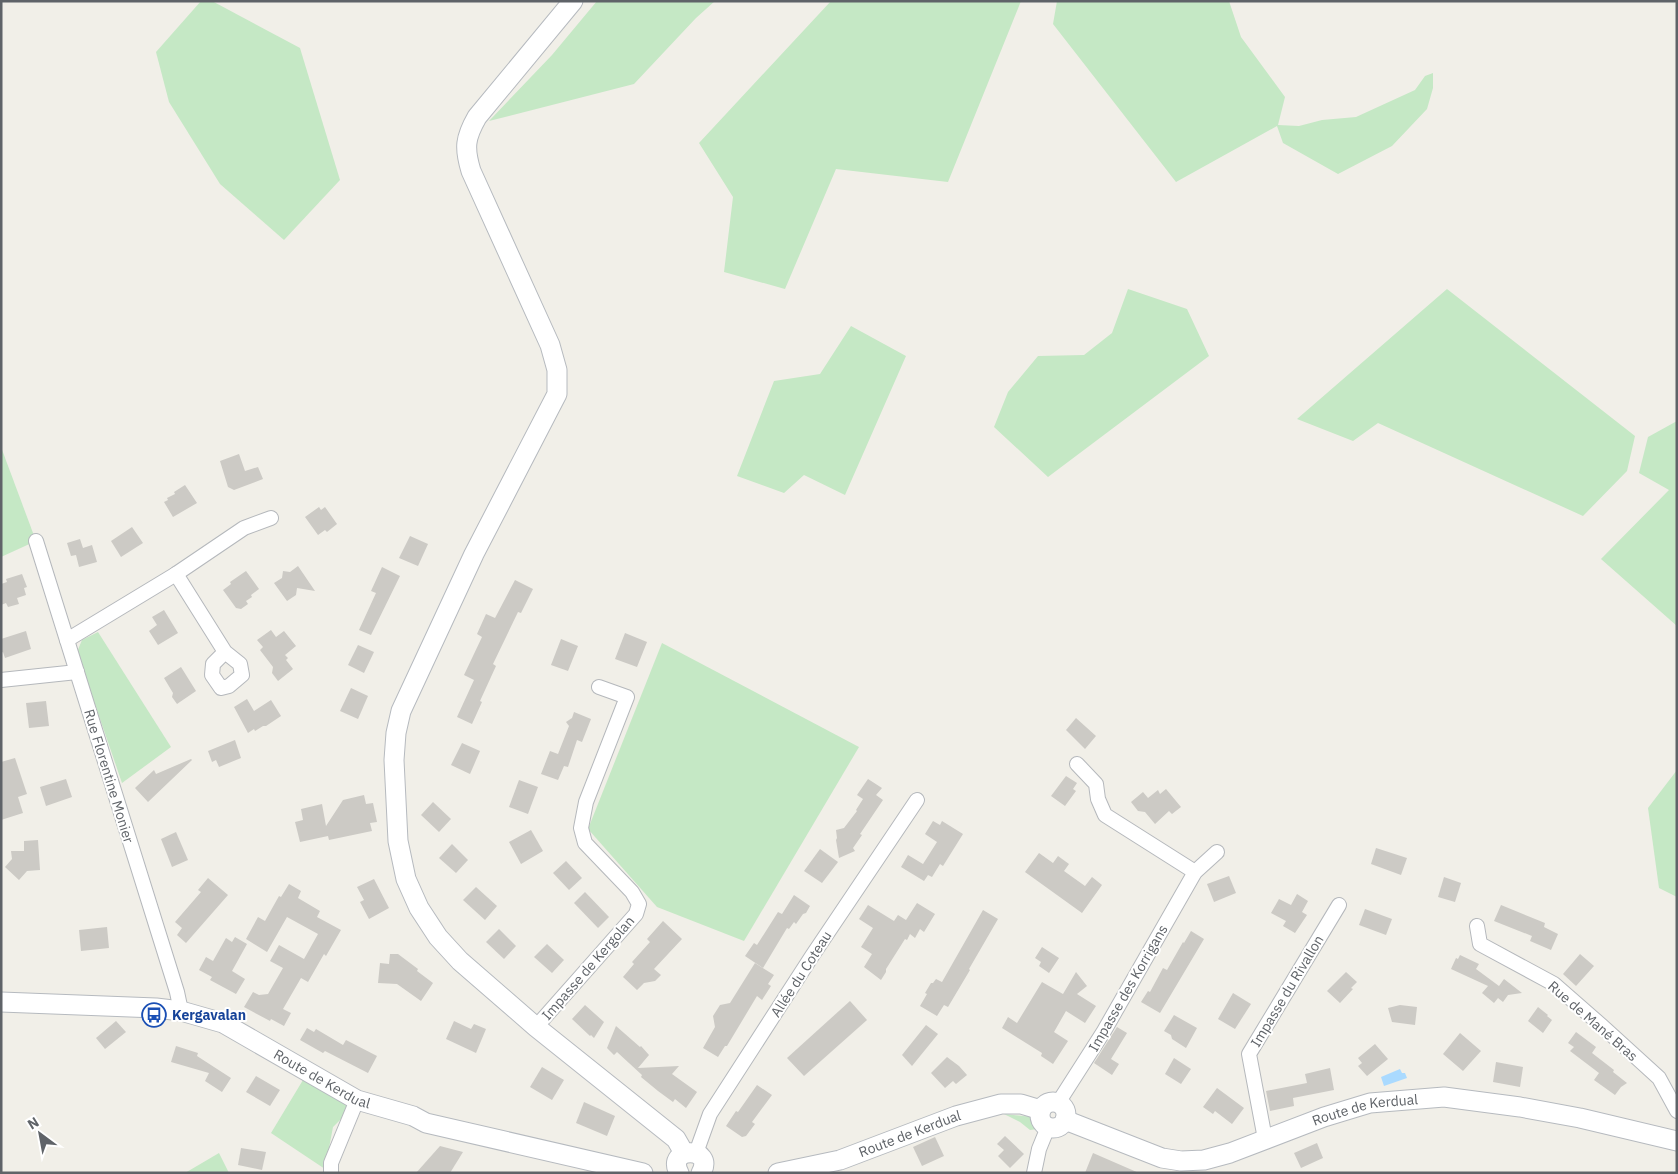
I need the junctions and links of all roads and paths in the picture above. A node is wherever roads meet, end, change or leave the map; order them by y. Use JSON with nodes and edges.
{"nodes":[{"id":1,"x":572,"y":1,"type":"edge"},
{"id":2,"x":271,"y":518,"type":"dead end"},
{"id":3,"x":36,"y":541,"type":"dead end"},
{"id":4,"x":176,"y":574,"type":"junction"},
{"id":5,"x":67,"y":640,"type":"junction"},
{"id":6,"x":225,"y":652,"type":"dead end"},
{"id":7,"x":77,"y":672,"type":"junction"},
{"id":8,"x":1,"y":680,"type":"edge"},
{"id":9,"x":600,"y":687,"type":"dead end"},
{"id":10,"x":1078,"y":764,"type":"dead end"},
{"id":11,"x":917,"y":800,"type":"dead end"},
{"id":12,"x":1217,"y":852,"type":"dead end"},
{"id":13,"x":1194,"y":872,"type":"junction"},
{"id":14,"x":1339,"y":905,"type":"dead end"},
{"id":15,"x":1477,"y":926,"type":"dead end"},
{"id":16,"x":1,"y":1002,"type":"edge"},
{"id":17,"x":181,"y":1011,"type":"junction"},
{"id":18,"x":536,"y":1027,"type":"junction"},
{"id":19,"x":357,"y":1100,"type":"junction"},
{"id":20,"x":1677,"y":1111,"type":"edge"},
{"id":21,"x":1053,"y":1115,"type":"junction"},
{"id":22,"x":1265,"y":1140,"type":"junction"},
{"id":23,"x":1677,"y":1141,"type":"edge"},
{"id":24,"x":690,"y":1167,"type":"edge"},
{"id":25,"x":331,"y":1173,"type":"edge"},
{"id":26,"x":643,"y":1173,"type":"edge"},
{"id":27,"x":778,"y":1173,"type":"edge"},
{"id":28,"x":1034,"y":1173,"type":"edge"}],
"edges":[{"from":1,"to":18,"type":"street"},
{"from":2,"to":4,"type":"street"},
{"from":3,"to":5,"type":"street","name":"Rue Florentine Monier"},
{"from":4,"to":5,"type":"street"},
{"from":4,"to":6,"type":"street"},
{"from":5,"to":7,"type":"street","name":"Rue Florentine Monier"},
{"from":7,"to":8,"type":"street"},
{"from":7,"to":17,"type":"street","name":"Rue Florentine Monier"},
{"from":9,"to":18,"type":"street","name":"Impasse de Kergolan"},
{"from":10,"to":13,"type":"street"},
{"from":11,"to":24,"type":"street","name":"Allée du Coteau"},
{"from":12,"to":13,"type":"street","name":"Impasse des Korrigans"},
{"from":13,"to":21,"type":"street","name":"Impasse des Korrigans"},
{"from":14,"to":22,"type":"street","name":"Impasse du Rivallon"},
{"from":15,"to":20,"type":"street","name":"Rue de Mané Bras"},
{"from":16,"to":17,"type":"street","name":"Route de Kerdual"},
{"from":17,"to":19,"type":"street","name":"Route de Kerdual"},
{"from":18,"to":24,"type":"street"},
{"from":19,"to":25,"type":"street"},
{"from":19,"to":26,"type":"street","name":"Route de Kerdual"},
{"from":21,"to":22,"type":"street","name":"Route de Kerdual"},
{"from":21,"to":27,"type":"street","name":"Route de Kerdual"},
{"from":21,"to":28,"type":"street","name":"Impasse des Korrigans"},
{"from":22,"to":23,"type":"street","name":"Route de Kerdual"}]}
